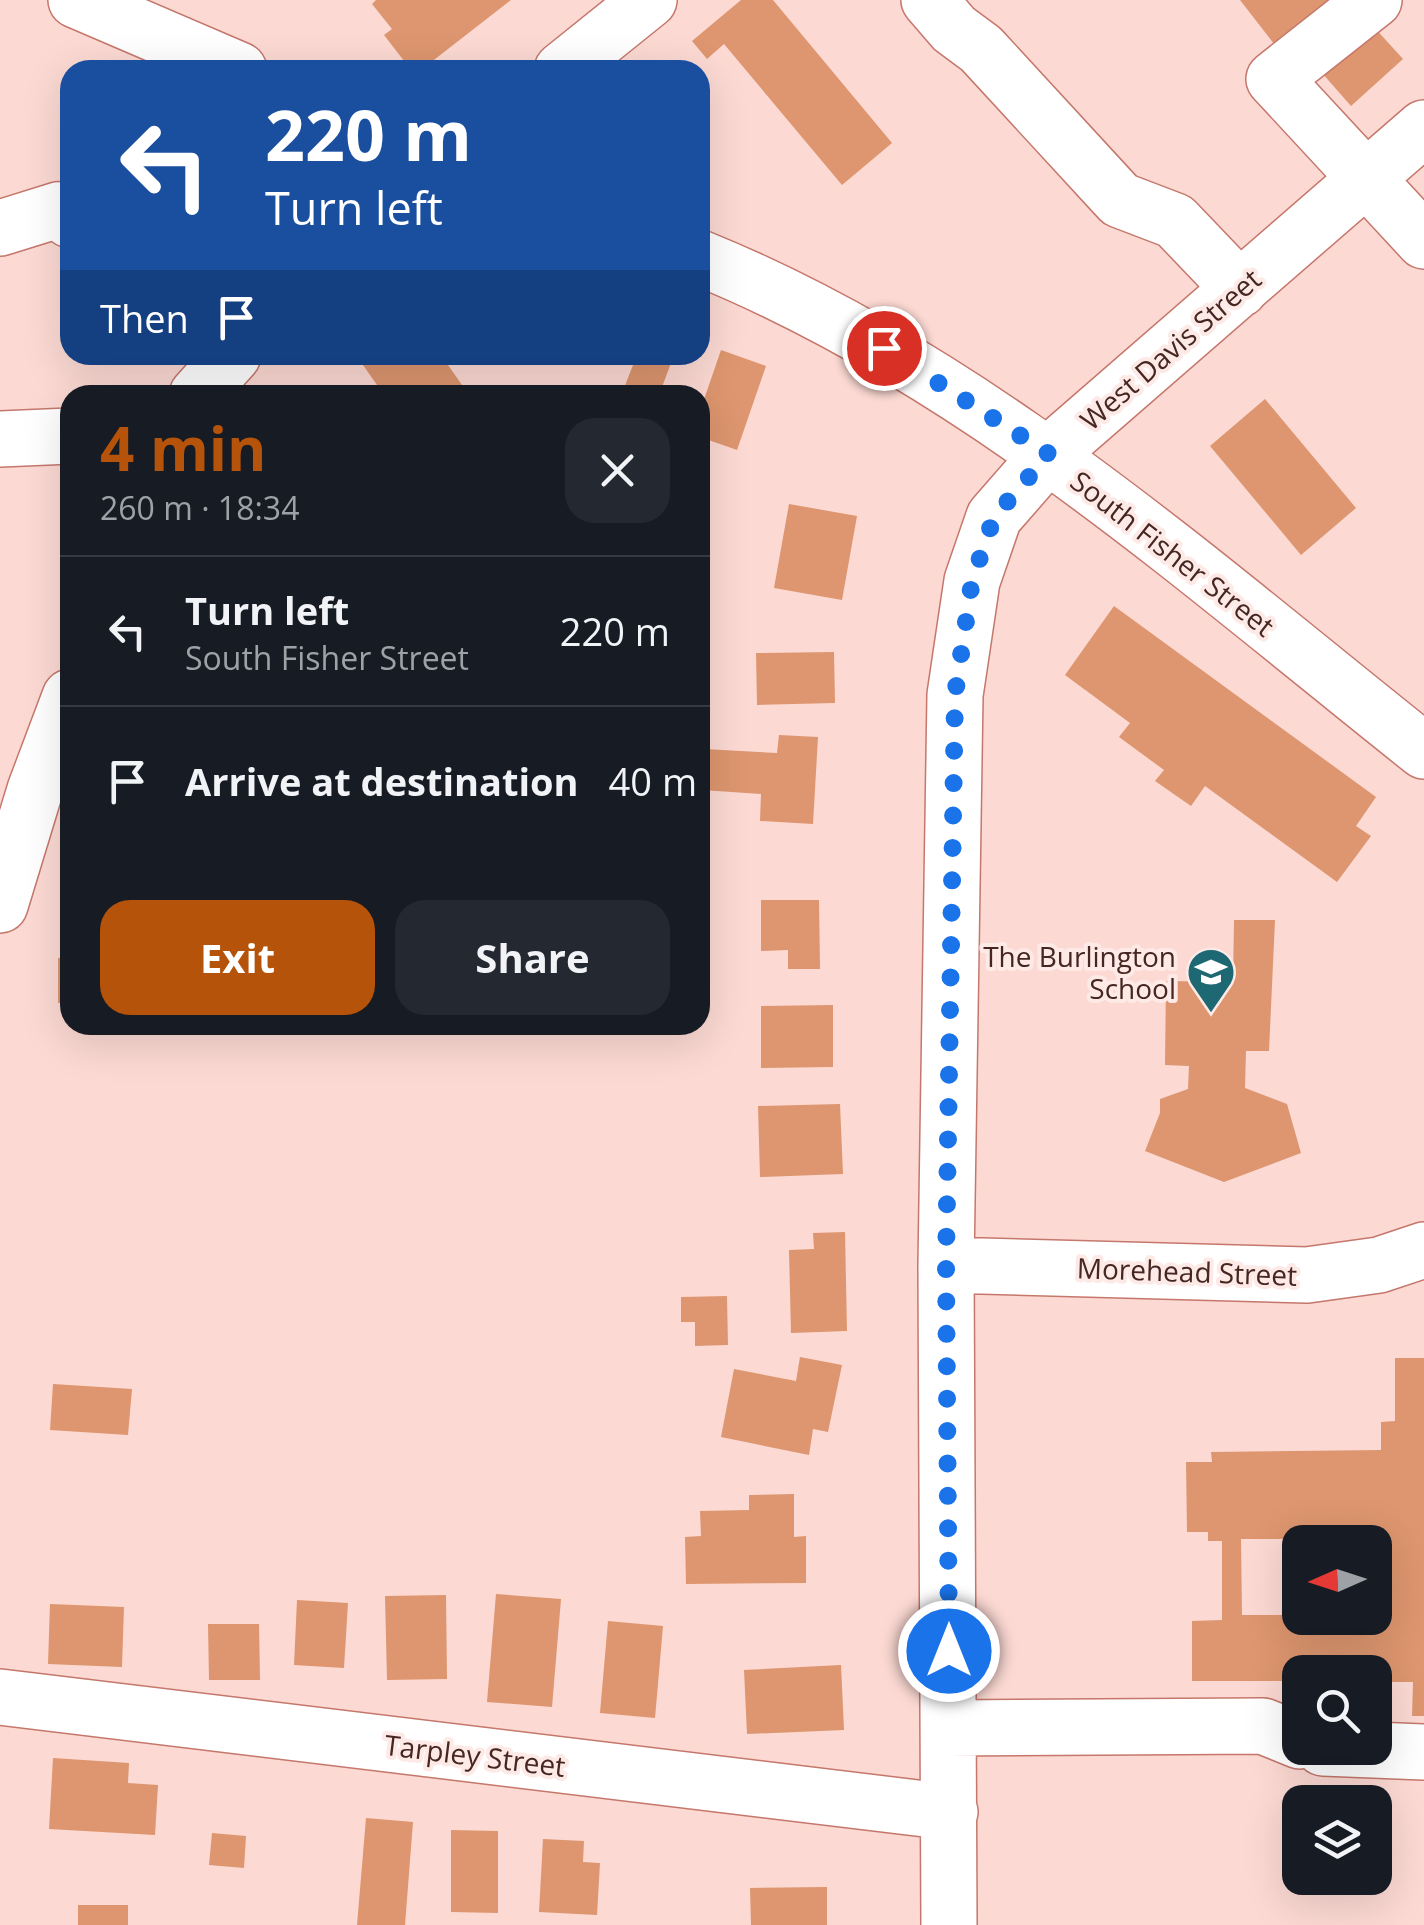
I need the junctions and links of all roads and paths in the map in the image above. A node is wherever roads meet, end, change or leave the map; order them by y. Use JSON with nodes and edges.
{"nodes":[{"id":1,"x":76,"y":0,"type":"edge"},
{"id":2,"x":649,"y":0,"type":"edge"},
{"id":3,"x":929,"y":0,"type":"edge"},
{"id":4,"x":1374,"y":0,"type":"edge"},
{"id":5,"x":217,"y":60,"type":"edge"},
{"id":6,"x":574,"y":60,"type":"edge"},
{"id":7,"x":1424,"y":128,"type":"edge"},
{"id":8,"x":1367,"y":178,"type":"junction"},
{"id":9,"x":60,"y":212,"type":"edge"},
{"id":10,"x":0,"y":228,"type":"edge"},
{"id":11,"x":1424,"y":242,"type":"edge"},
{"id":12,"x":710,"y":263,"type":"edge"},
{"id":13,"x":1240,"y":289,"type":"junction"},
{"id":14,"x":60,"y":436,"type":"edge"},
{"id":15,"x":0,"y":439,"type":"edge"},
{"id":16,"x":1049,"y":454,"type":"junction"},
{"id":17,"x":60,"y":710,"type":"edge"},
{"id":18,"x":1424,"y":751,"type":"edge"},
{"id":19,"x":21,"y":764,"type":"edge"},
{"id":20,"x":0,"y":905,"type":"edge"},
{"id":21,"x":1424,"y":1250,"type":"edge"},
{"id":22,"x":946,"y":1264,"type":"junction"},
{"id":23,"x":0,"y":1697,"type":"edge"},
{"id":24,"x":1392,"y":1726,"type":"edge"},
{"id":25,"x":1424,"y":1726,"type":"edge"},
{"id":26,"x":950,"y":1728,"type":"junction"},
{"id":27,"x":1282,"y":1731,"type":"edge"},
{"id":28,"x":1392,"y":1751,"type":"edge"},
{"id":29,"x":1424,"y":1752,"type":"edge"},
{"id":30,"x":950,"y":1812,"type":"junction"},
{"id":31,"x":949,"y":1925,"type":"edge"}],
"edges":[{"from":1,"to":5,"type":"street"},
{"from":2,"to":6,"type":"street"},
{"from":3,"to":13,"type":"street"},
{"from":4,"to":8,"type":"street"},
{"from":7,"to":8,"type":"street","name":"West Davis Street"},
{"from":8,"to":11,"type":"street"},
{"from":8,"to":13,"type":"street","name":"West Davis Street"},
{"from":9,"to":10,"type":"street"},
{"from":12,"to":16,"type":"street","name":"South Fisher Street"},
{"from":13,"to":16,"type":"street","name":"West Davis Street"},
{"from":14,"to":15,"type":"street"},
{"from":16,"to":18,"type":"street","name":"South Fisher Street"},
{"from":16,"to":22,"type":"street","name":"West Davis Street"},
{"from":17,"to":19,"type":"street"},
{"from":19,"to":20,"type":"street"},
{"from":21,"to":22,"type":"street","name":"Morehead Street"},
{"from":22,"to":26,"type":"street","name":"West Davis Street"},
{"from":23,"to":30,"type":"street","name":"Tarpley Street"},
{"from":24,"to":25,"type":"street"},
{"from":26,"to":27,"type":"street"},
{"from":26,"to":30,"type":"street","name":"West Davis Street"},
{"from":28,"to":29,"type":"street"},
{"from":30,"to":31,"type":"street","name":"West Davis Street"}]}
